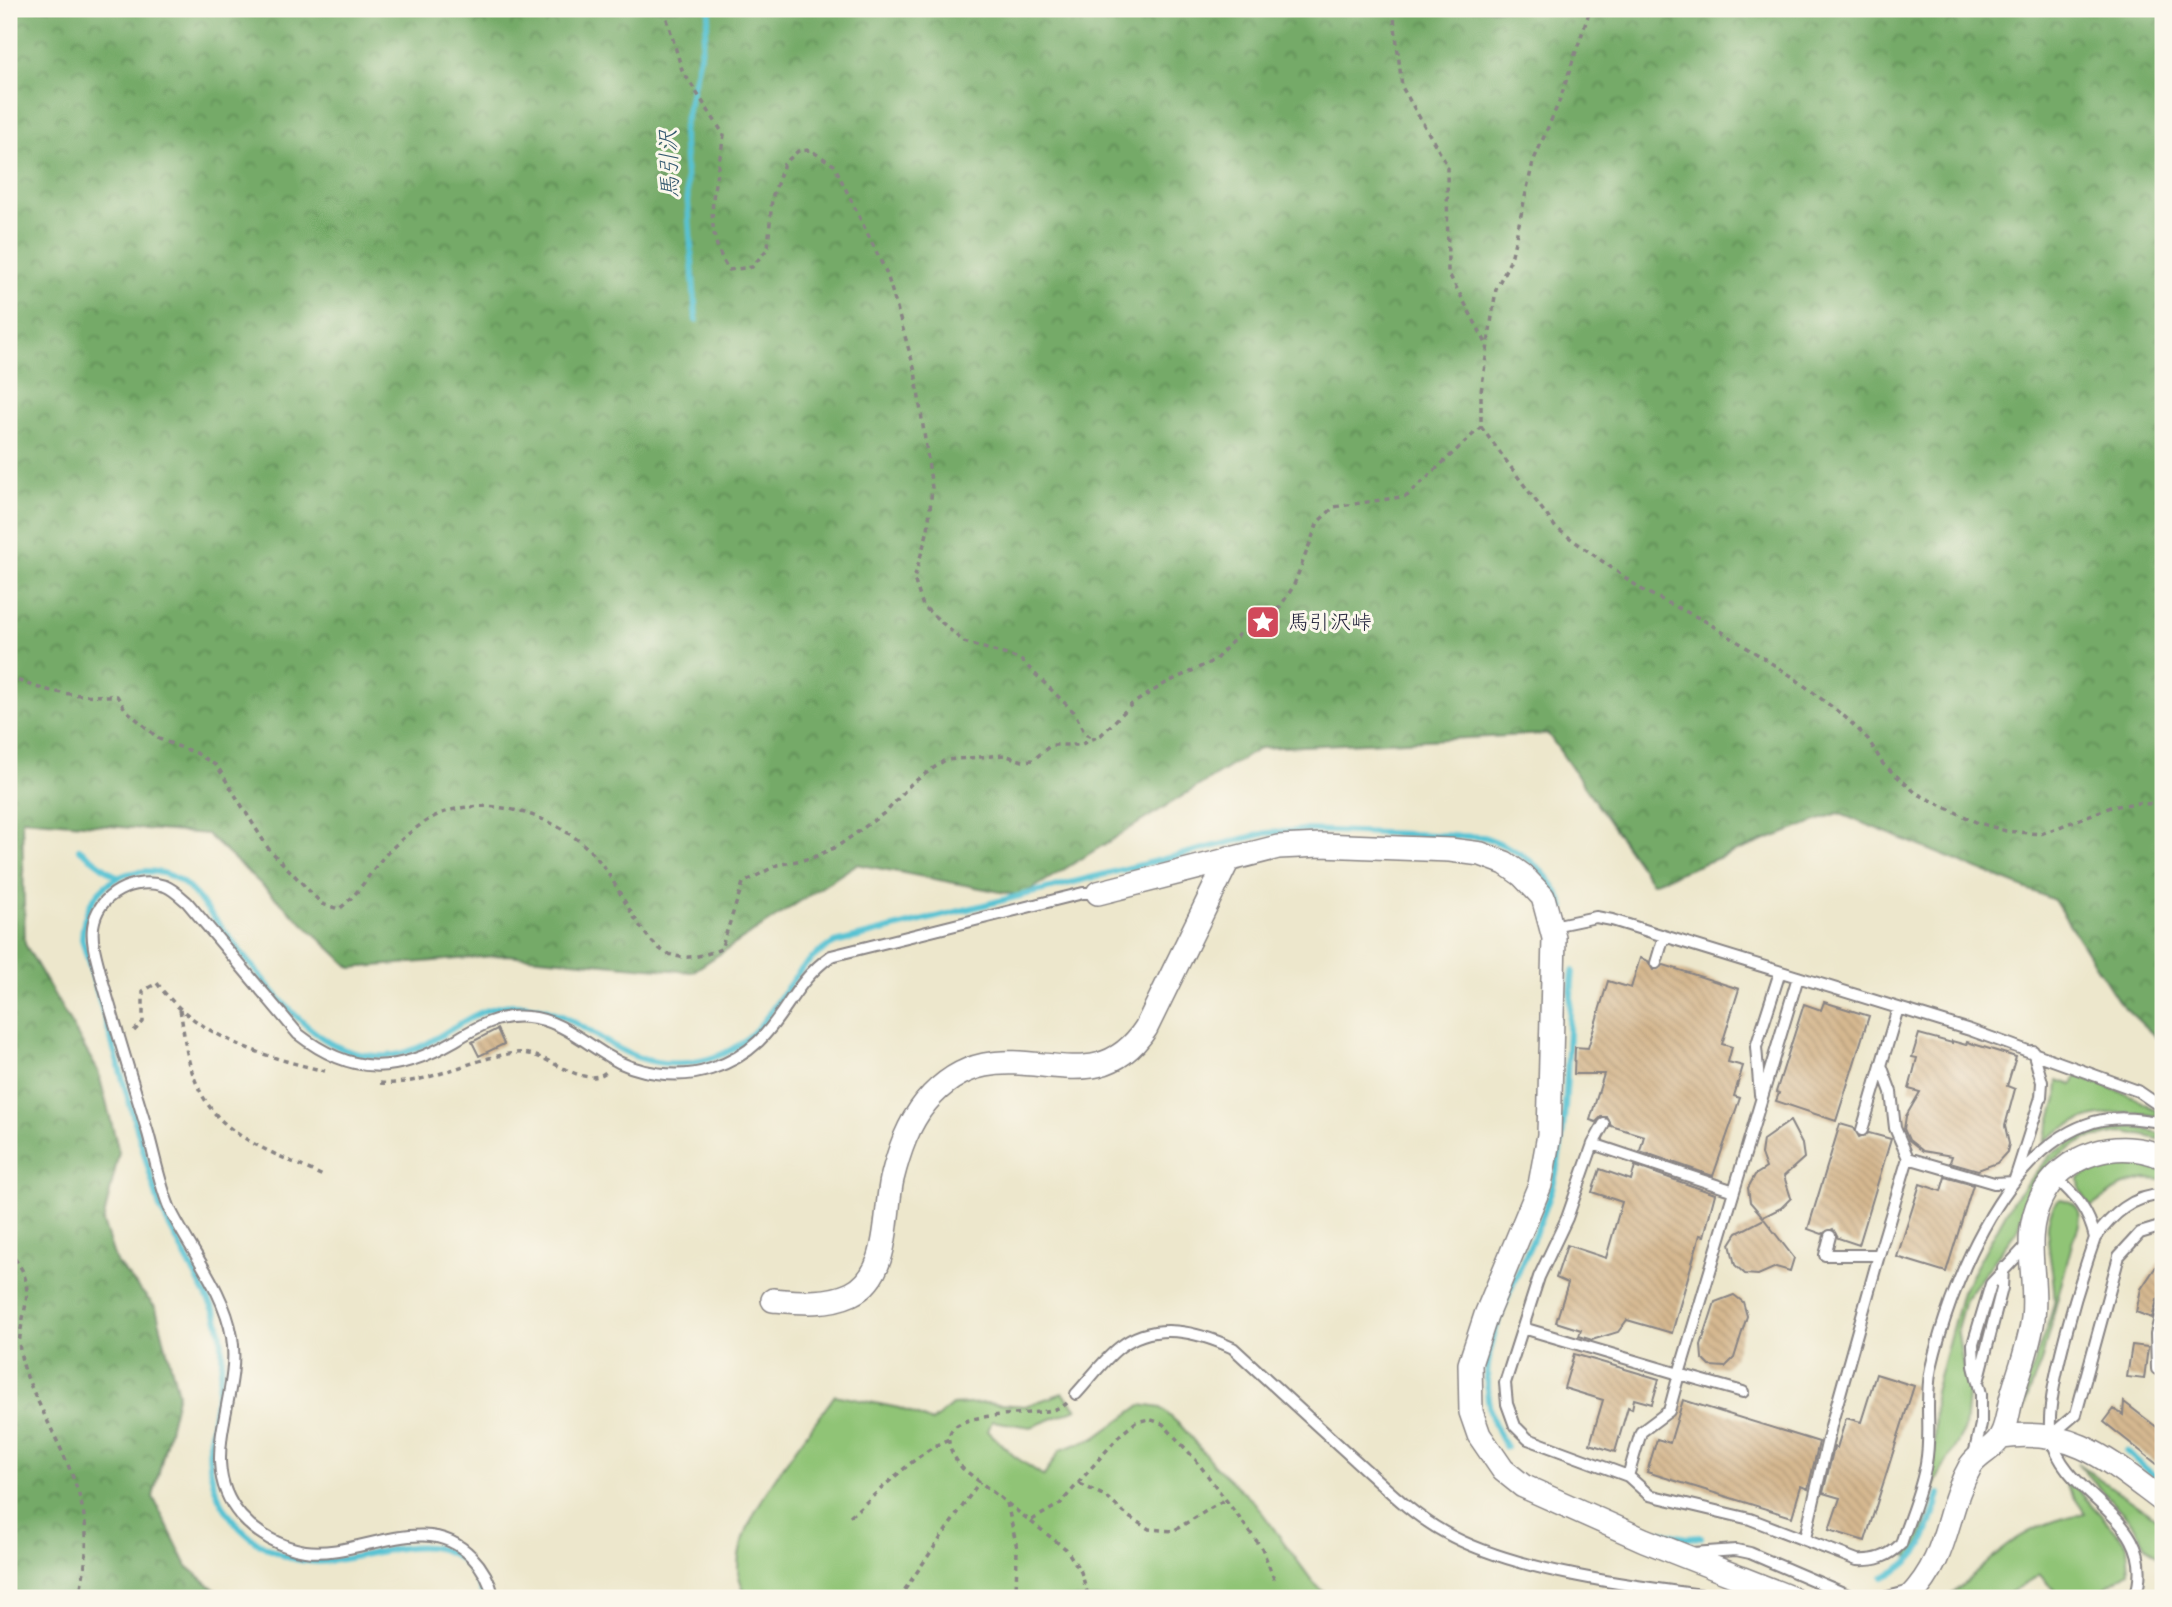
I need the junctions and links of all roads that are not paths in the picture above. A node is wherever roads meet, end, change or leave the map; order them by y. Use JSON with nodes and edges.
{"nodes":[{"id":1,"x":1229,"y":858,"type":"junction"},
{"id":2,"x":1098,"y":893,"type":"joint"},
{"id":3,"x":1553,"y":926,"type":"junction"},
{"id":4,"x":1664,"y":936,"type":"junction"},
{"id":5,"x":1656,"y":963,"type":"dead end"},
{"id":6,"x":1780,"y":972,"type":"junction"},
{"id":7,"x":1798,"y":977,"type":"junction"},
{"id":8,"x":1898,"y":1008,"type":"junction"},
{"id":9,"x":2033,"y":1051,"type":"junction"},
{"id":10,"x":1881,"y":1065,"type":"junction"},
{"id":11,"x":1760,"y":1101,"type":"junction"},
{"id":12,"x":2163,"y":1108,"type":"edge"},
{"id":13,"x":2163,"y":1122,"type":"edge"},
{"id":14,"x":1604,"y":1124,"type":"dead end"},
{"id":15,"x":1862,"y":1130,"type":"dead end"},
{"id":16,"x":1593,"y":1144,"type":"junction"},
{"id":17,"x":2163,"y":1157,"type":"edge"},
{"id":18,"x":1908,"y":1158,"type":"junction"},
{"id":19,"x":2056,"y":1178,"type":"junction"},
{"id":20,"x":2014,"y":1182,"type":"junction"},
{"id":21,"x":1734,"y":1191,"type":"junction"},
{"id":22,"x":2163,"y":1195,"type":"edge"},
{"id":23,"x":2163,"y":1226,"type":"edge"},
{"id":24,"x":1830,"y":1236,"type":"dead end"},
{"id":25,"x":2095,"y":1238,"type":"junction"},
{"id":26,"x":2029,"y":1243,"type":"junction"},
{"id":27,"x":1879,"y":1255,"type":"junction"},
{"id":28,"x":773,"y":1300,"type":"dead end"},
{"id":29,"x":2163,"y":1305,"type":"edge"},
{"id":30,"x":1523,"y":1328,"type":"junction"},
{"id":31,"x":2157,"y":1369,"type":"dead end"},
{"id":32,"x":1679,"y":1374,"type":"junction"},
{"id":33,"x":1743,"y":1392,"type":"dead end"},
{"id":34,"x":1076,"y":1394,"type":"road end"},
{"id":35,"x":2050,"y":1436,"type":"junction"},
{"id":36,"x":2001,"y":1437,"type":"junction"},
{"id":37,"x":1972,"y":1464,"type":"junction"},
{"id":38,"x":1628,"y":1476,"type":"junction"},
{"id":39,"x":2163,"y":1501,"type":"edge"},
{"id":40,"x":1805,"y":1538,"type":"junction"},
{"id":41,"x":1680,"y":1554,"type":"junction"},
{"id":42,"x":1736,"y":1577,"type":"junction"},
{"id":43,"x":1914,"y":1593,"type":"edge"},
{"id":44,"x":2134,"y":1597,"type":"edge"},
{"id":45,"x":494,"y":1598,"type":"edge"},
{"id":46,"x":1727,"y":1598,"type":"edge"},
{"id":47,"x":1791,"y":1598,"type":"edge"},
{"id":48,"x":1855,"y":1598,"type":"edge"},
{"id":49,"x":1884,"y":1598,"type":"edge"}],
"edges":[{"from":1,"to":2,"type":"street"},
{"from":1,"to":3,"type":"street"},
{"from":1,"to":28,"type":"street"},
{"from":2,"to":45,"type":"lane"},
{"from":3,"to":4,"type":"lane"},
{"from":3,"to":41,"type":"street"},
{"from":4,"to":5,"type":"lane"},
{"from":4,"to":6,"type":"lane"},
{"from":6,"to":7,"type":"lane"},
{"from":6,"to":11,"type":"lane"},
{"from":7,"to":8,"type":"lane"},
{"from":7,"to":11,"type":"lane"},
{"from":8,"to":9,"type":"lane"},
{"from":8,"to":10,"type":"lane"},
{"from":9,"to":12,"type":"lane"},
{"from":9,"to":20,"type":"lane"},
{"from":10,"to":15,"type":"lane"},
{"from":10,"to":18,"type":"lane"},
{"from":11,"to":21,"type":"lane"},
{"from":13,"to":20,"type":"lane"},
{"from":14,"to":16,"type":"lane"},
{"from":16,"to":21,"type":"lane"},
{"from":16,"to":30,"type":"lane"},
{"from":17,"to":19,"type":"street"},
{"from":18,"to":20,"type":"lane"},
{"from":18,"to":27,"type":"lane"},
{"from":19,"to":25,"type":"lane"},
{"from":19,"to":26,"type":"street"},
{"from":20,"to":40,"type":"lane"},
{"from":21,"to":32,"type":"lane"},
{"from":22,"to":25,"type":"lane"},
{"from":23,"to":35,"type":"lane"},
{"from":24,"to":27,"type":"lane"},
{"from":25,"to":35,"type":"lane"},
{"from":26,"to":36,"type":"street"},
{"from":26,"to":37,"type":"lane"},
{"from":27,"to":40,"type":"lane"},
{"from":29,"to":31,"type":"lane"},
{"from":30,"to":32,"type":"lane"},
{"from":30,"to":38,"type":"lane"},
{"from":32,"to":33,"type":"lane"},
{"from":32,"to":38,"type":"lane"},
{"from":34,"to":46,"type":"lane"},
{"from":35,"to":36,"type":"street"},
{"from":35,"to":39,"type":"street"},
{"from":35,"to":44,"type":"lane"},
{"from":36,"to":37,"type":"street"},
{"from":37,"to":43,"type":"street"},
{"from":38,"to":40,"type":"lane"},
{"from":41,"to":42,"type":"street"},
{"from":41,"to":48,"type":"lane"},
{"from":42,"to":46,"type":"lane"},
{"from":42,"to":47,"type":"street"},
{"from":43,"to":49,"type":"lane"}]}
